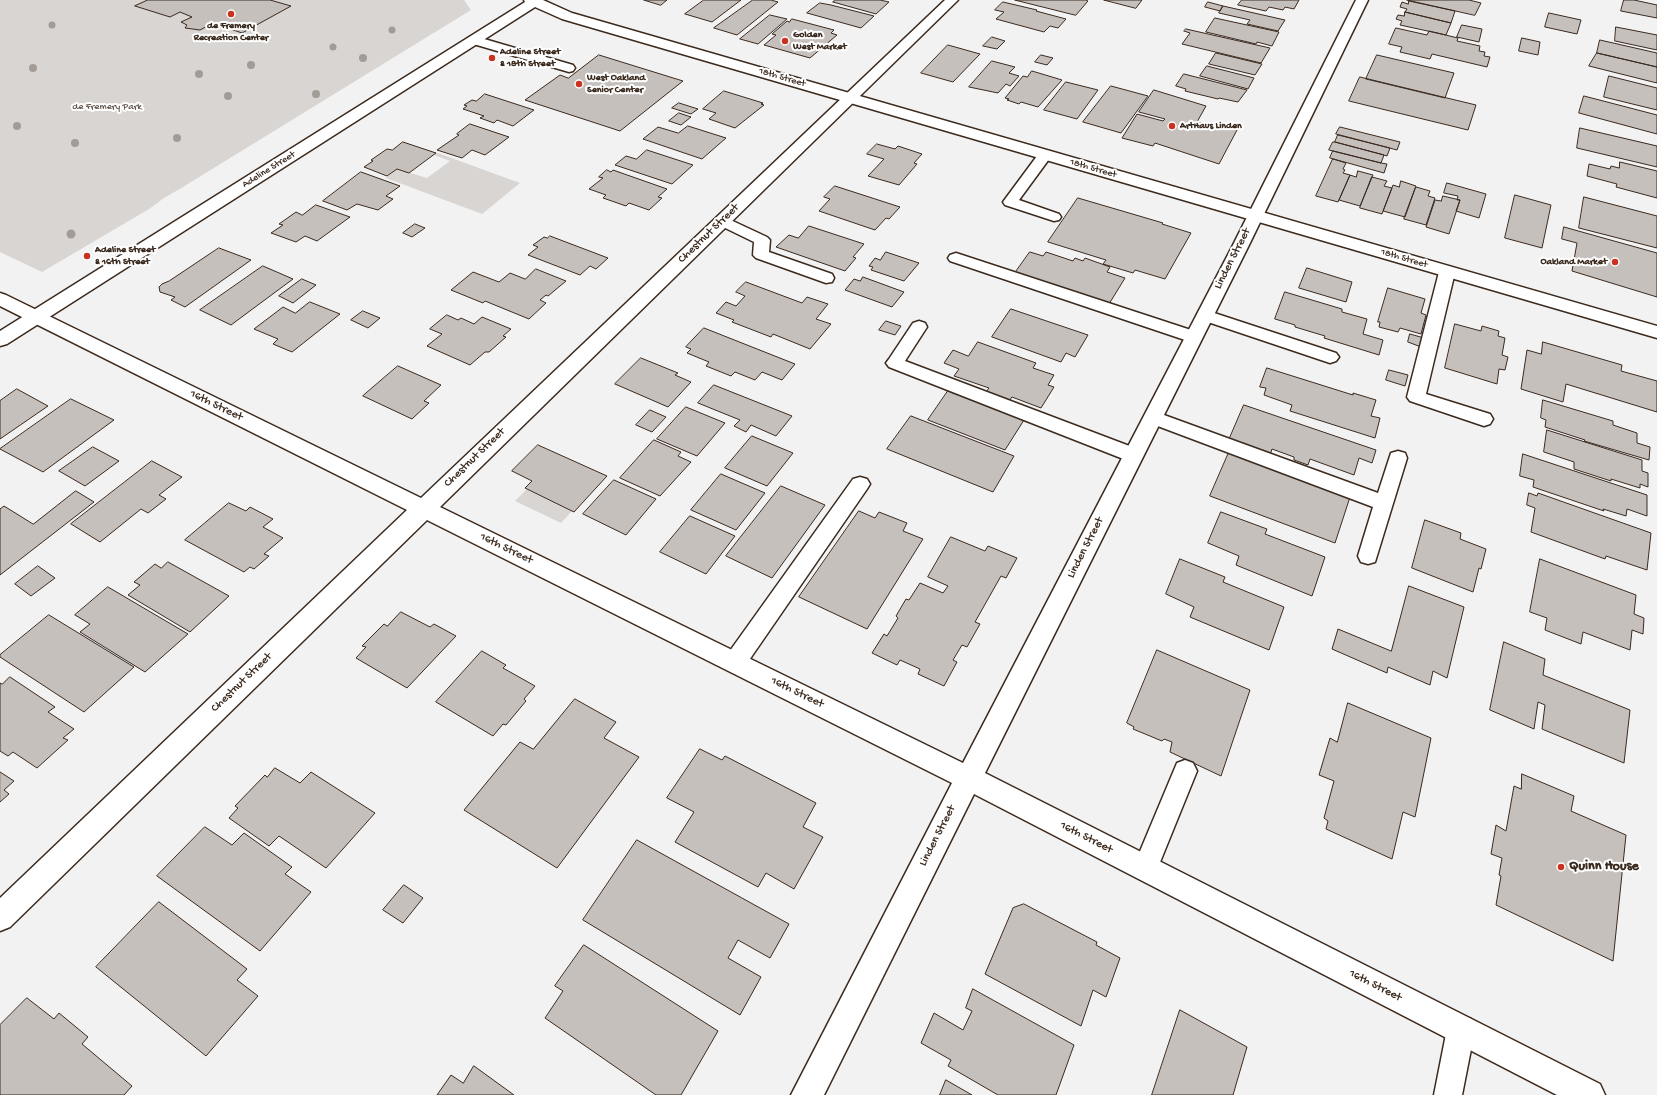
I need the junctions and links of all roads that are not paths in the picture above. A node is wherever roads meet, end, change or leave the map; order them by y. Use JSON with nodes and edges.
{"nodes":[{"id":1,"x":952,"y":0,"type":"edge"},
{"id":2,"x":1362,"y":0,"type":"edge"},
{"id":3,"x":534,"y":1,"type":"edge"},
{"id":4,"x":474,"y":40,"type":"junction"},
{"id":5,"x":569,"y":68,"type":"dead end"},
{"id":6,"x":850,"y":98,"type":"junction"},
{"id":7,"x":1045,"y":155,"type":"junction"},
{"id":8,"x":1054,"y":216,"type":"dead end"},
{"id":9,"x":1255,"y":216,"type":"junction"},
{"id":10,"x":722,"y":222,"type":"junction"},
{"id":11,"x":956,"y":258,"type":"dead end"},
{"id":12,"x":1447,"y":272,"type":"junction"},
{"id":13,"x":826,"y":278,"type":"dead end"},
{"id":14,"x":0,"y":299,"type":"edge"},
{"id":15,"x":1204,"y":315,"type":"junction"},
{"id":16,"x":38,"y":317,"type":"junction"},
{"id":17,"x":919,"y":327,"type":"dead end"},
{"id":18,"x":1657,"y":332,"type":"edge"},
{"id":19,"x":1194,"y":337,"type":"junction"},
{"id":20,"x":0,"y":340,"type":"edge"},
{"id":21,"x":1330,"y":357,"type":"dead end"},
{"id":22,"x":1153,"y":417,"type":"junction"},
{"id":23,"x":1484,"y":419,"type":"dead end"},
{"id":24,"x":1133,"y":455,"type":"junction"},
{"id":25,"x":1398,"y":458,"type":"dead end"},
{"id":26,"x":860,"y":484,"type":"dead end"},
{"id":27,"x":1384,"y":503,"type":"junction"},
{"id":28,"x":423,"y":508,"type":"junction"},
{"id":29,"x":1368,"y":556,"type":"dead end"},
{"id":30,"x":735,"y":662,"type":"junction"},
{"id":31,"x":1184,"y":771,"type":"dead end"},
{"id":32,"x":968,"y":778,"type":"junction"},
{"id":33,"x":1145,"y":868,"type":"junction"},
{"id":34,"x":0,"y":917,"type":"edge"},
{"id":35,"x":1461,"y":1030,"type":"junction"},
{"id":36,"x":807,"y":1095,"type":"edge"},
{"id":37,"x":1448,"y":1095,"type":"edge"},
{"id":38,"x":1589,"y":1095,"type":"edge"}],
"edges":[{"from":1,"to":6,"type":"street","name":"Chestnut Street"},
{"from":2,"to":9,"type":"street","name":"Linden Street"},
{"from":3,"to":4,"type":"street","name":"Adeline Street"},
{"from":3,"to":6,"type":"street","name":"18th Street"},
{"from":4,"to":5,"type":"lane"},
{"from":4,"to":16,"type":"street","name":"Adeline Street"},
{"from":6,"to":7,"type":"street","name":"18th Street"},
{"from":6,"to":10,"type":"street","name":"Chestnut Street"},
{"from":7,"to":8,"type":"lane"},
{"from":7,"to":9,"type":"street","name":"18th Street"},
{"from":9,"to":12,"type":"street","name":"18th Street"},
{"from":9,"to":15,"type":"street","name":"Linden Street"},
{"from":10,"to":13,"type":"lane"},
{"from":10,"to":28,"type":"street","name":"Chestnut Street"},
{"from":11,"to":19,"type":"lane"},
{"from":12,"to":18,"type":"street","name":"18th Street"},
{"from":12,"to":23,"type":"lane"},
{"from":14,"to":16,"type":"street","name":"16th Street"},
{"from":15,"to":19,"type":"street","name":"Linden Street"},
{"from":15,"to":21,"type":"lane"},
{"from":16,"to":20,"type":"street","name":"Adeline Street"},
{"from":16,"to":28,"type":"street","name":"16th Street"},
{"from":17,"to":24,"type":"lane"},
{"from":19,"to":22,"type":"street","name":"Linden Street"},
{"from":22,"to":24,"type":"street","name":"Linden Street"},
{"from":22,"to":27,"type":"lane"},
{"from":24,"to":32,"type":"street","name":"Linden Street"},
{"from":25,"to":27,"type":"lane"},
{"from":26,"to":30,"type":"lane"},
{"from":27,"to":29,"type":"lane"},
{"from":28,"to":30,"type":"street","name":"16th Street"},
{"from":28,"to":34,"type":"street","name":"Chestnut Street"},
{"from":30,"to":32,"type":"street","name":"16th Street"},
{"from":31,"to":33,"type":"lane"},
{"from":32,"to":33,"type":"street","name":"16th Street"},
{"from":32,"to":36,"type":"street","name":"Linden Street"},
{"from":33,"to":35,"type":"street","name":"16th Street"},
{"from":35,"to":37,"type":"lane"},
{"from":35,"to":38,"type":"street","name":"16th Street"}]}
